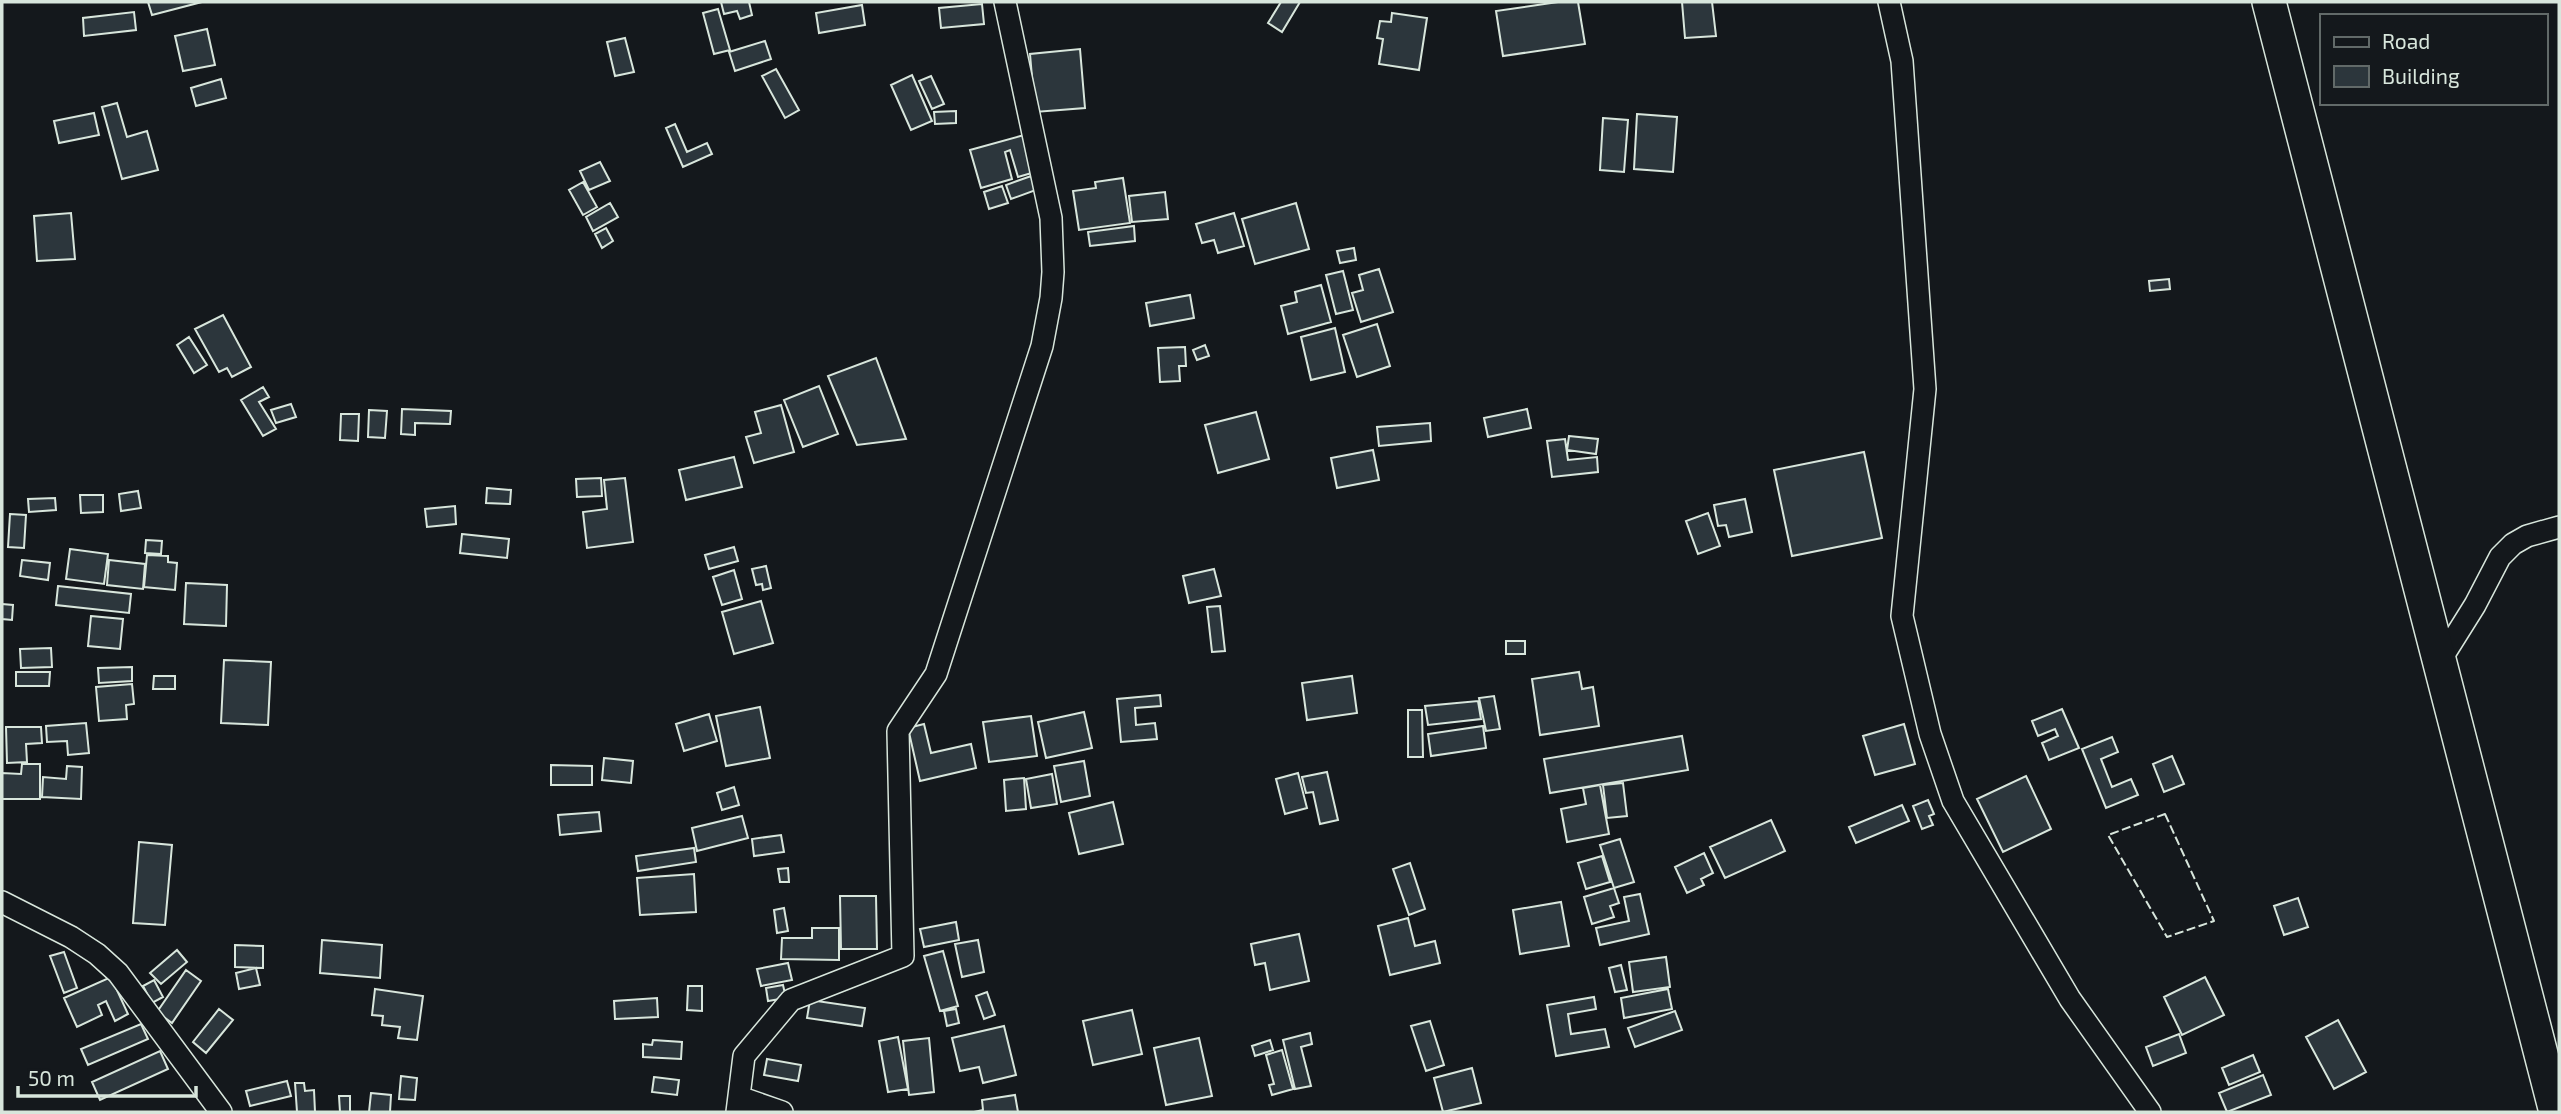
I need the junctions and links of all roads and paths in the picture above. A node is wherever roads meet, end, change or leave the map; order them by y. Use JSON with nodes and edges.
{"nodes":[{"id":1,"x":1005,"y":2,"type":"edge"},
{"id":2,"x":1889,"y":2,"type":"edge"},
{"id":3,"x":2269,"y":2,"type":"edge"},
{"id":4,"x":2559,"y":527,"type":"edge"},
{"id":5,"x":2438,"y":664,"type":"junction"},
{"id":6,"x":2,"y":902,"type":"edge"},
{"id":7,"x":738,"y":1105,"type":"edge"},
{"id":8,"x":221,"y":1112,"type":"edge"},
{"id":9,"x":782,"y":1112,"type":"edge"},
{"id":10,"x":2150,"y":1112,"type":"edge"},
{"id":11,"x":2554,"y":1112,"type":"edge"}],
"edges":[{"from":1,"to":7,"type":"street"},
{"from":2,"to":10,"type":"street"},
{"from":3,"to":5,"type":"main road"},
{"from":4,"to":5,"type":"street"},
{"from":5,"to":11,"type":"main road"},
{"from":6,"to":8,"type":"street"},
{"from":7,"to":9,"type":"street"}]}
